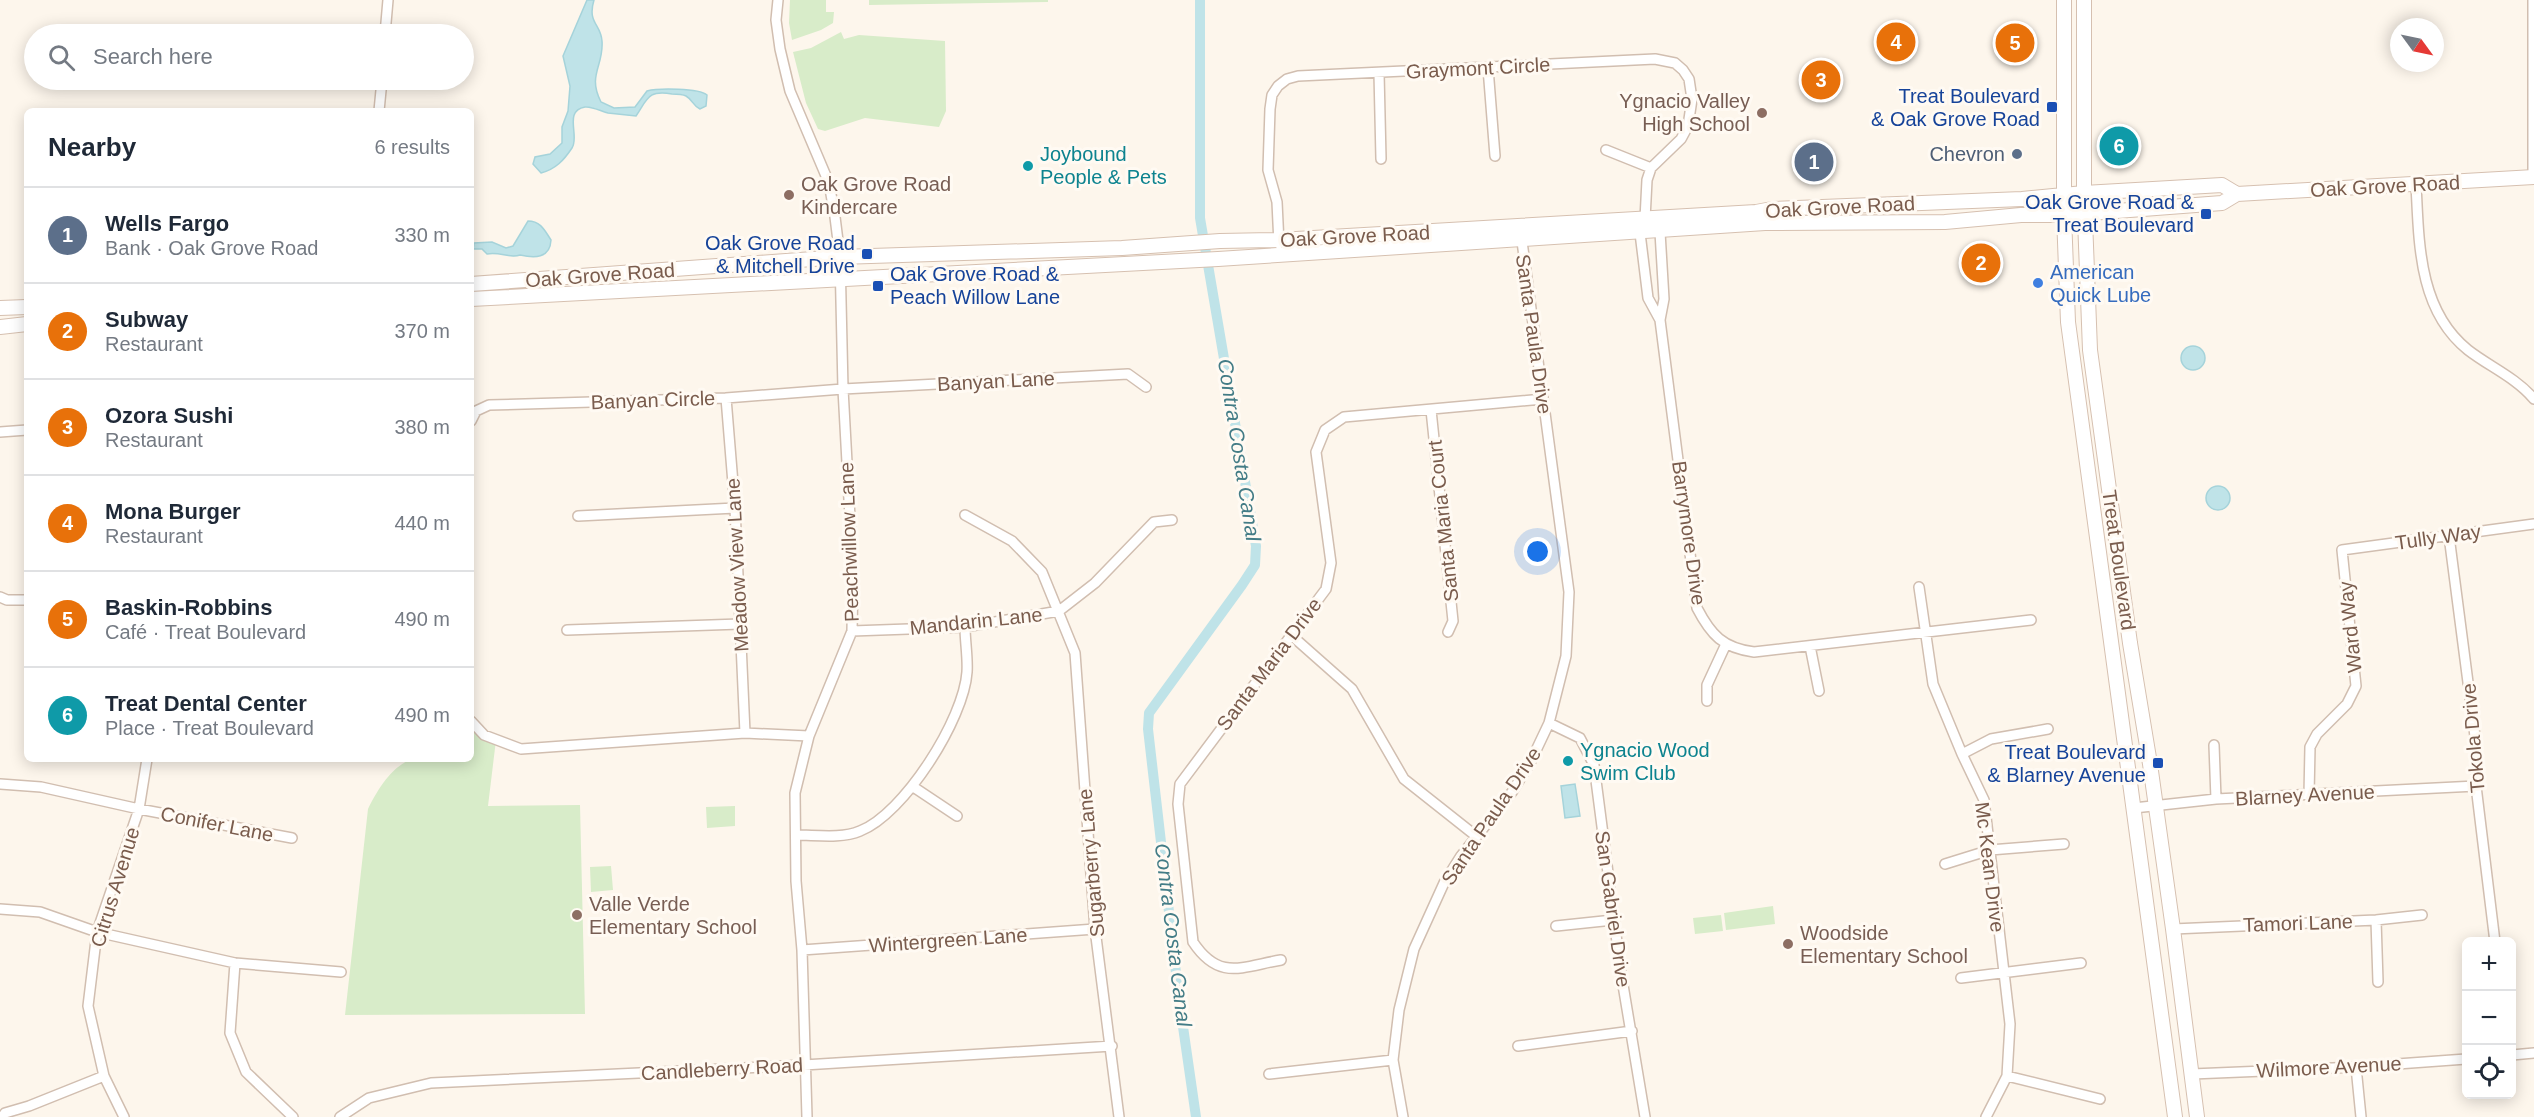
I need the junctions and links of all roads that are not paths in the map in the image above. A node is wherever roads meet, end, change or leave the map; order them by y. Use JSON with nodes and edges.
{"nodes":[{"id":1,"x":388,"y":0,"type":"edge"},
{"id":2,"x":777,"y":0,"type":"edge"},
{"id":3,"x":2064,"y":0,"type":"edge"},
{"id":4,"x":2084,"y":0,"type":"edge"},
{"id":5,"x":2533,"y":0,"type":"edge"},
{"id":6,"x":386,"y":24,"type":"edge"},
{"id":7,"x":1488,"y":68,"type":"junction"},
{"id":8,"x":1379,"y":73,"type":"junction"},
{"id":9,"x":380,"y":90,"type":"edge"},
{"id":10,"x":2533,"y":92,"type":"edge"},
{"id":11,"x":379,"y":108,"type":"edge"},
{"id":12,"x":1606,"y":150,"type":"dead end"},
{"id":13,"x":1495,"y":156,"type":"dead end"},
{"id":14,"x":1381,"y":159,"type":"dead end"},
{"id":15,"x":1651,"y":168,"type":"junction"},
{"id":16,"x":2534,"y":177,"type":"edge"},
{"id":17,"x":2416,"y":184,"type":"junction"},
{"id":18,"x":2084,"y":193,"type":"junction"},
{"id":19,"x":2237,"y":194,"type":"junction"},
{"id":20,"x":2064,"y":195,"type":"junction"},
{"id":21,"x":2085,"y":212,"type":"junction"},
{"id":22,"x":2064,"y":215,"type":"junction"},
{"id":23,"x":1645,"y":219,"type":"junction"},
{"id":24,"x":1660,"y":232,"type":"junction"},
{"id":25,"x":1521,"y":233,"type":"junction"},
{"id":26,"x":1641,"y":233,"type":"junction"},
{"id":27,"x":1279,"y":240,"type":"junction"},
{"id":28,"x":1179,"y":244,"type":"junction"},
{"id":29,"x":1280,"y":255,"type":"junction"},
{"id":30,"x":840,"y":257,"type":"junction"},
{"id":31,"x":1126,"y":264,"type":"junction"},
{"id":32,"x":840,"y":280,"type":"junction"},
{"id":33,"x":474,"y":284,"type":"edge"},
{"id":34,"x":474,"y":299,"type":"edge"},
{"id":35,"x":24,"y":307,"type":"edge"},
{"id":36,"x":0,"y":308,"type":"edge"},
{"id":37,"x":1660,"y":320,"type":"junction"},
{"id":38,"x":24,"y":324,"type":"edge"},
{"id":39,"x":0,"y":327,"type":"edge"},
{"id":40,"x":1146,"y":387,"type":"dead end"},
{"id":41,"x":843,"y":389,"type":"junction"},
{"id":42,"x":726,"y":398,"type":"junction"},
{"id":43,"x":1543,"y":399,"type":"junction"},
{"id":44,"x":2534,"y":399,"type":"edge"},
{"id":45,"x":1431,"y":410,"type":"junction"},
{"id":46,"x":474,"y":415,"type":"edge"},
{"id":47,"x":24,"y":430,"type":"edge"},
{"id":48,"x":0,"y":432,"type":"edge"},
{"id":49,"x":735,"y":508,"type":"junction"},
{"id":50,"x":965,"y":515,"type":"dead end"},
{"id":51,"x":578,"y":516,"type":"dead end"},
{"id":52,"x":1172,"y":520,"type":"dead end"},
{"id":53,"x":2534,"y":524,"type":"edge"},
{"id":54,"x":2449,"y":536,"type":"junction"},
{"id":55,"x":2342,"y":550,"type":"joint"},
{"id":56,"x":1919,"y":587,"type":"dead end"},
{"id":57,"x":0,"y":597,"type":"edge"},
{"id":58,"x":24,"y":600,"type":"edge"},
{"id":59,"x":1059,"y":611,"type":"junction"},
{"id":60,"x":2031,"y":620,"type":"dead end"},
{"id":61,"x":740,"y":624,"type":"junction"},
{"id":62,"x":965,"y":627,"type":"junction"},
{"id":63,"x":567,"y":630,"type":"dead end"},
{"id":64,"x":852,"y":631,"type":"junction"},
{"id":65,"x":1924,"y":631,"type":"junction"},
{"id":66,"x":1448,"y":632,"type":"dead end"},
{"id":67,"x":1291,"y":636,"type":"junction"},
{"id":68,"x":1726,"y":644,"type":"junction"},
{"id":69,"x":1810,"y":646,"type":"junction"},
{"id":70,"x":1819,"y":691,"type":"dead end"},
{"id":71,"x":1707,"y":701,"type":"dead end"},
{"id":72,"x":1549,"y":723,"type":"junction"},
{"id":73,"x":474,"y":724,"type":"edge"},
{"id":74,"x":2048,"y":729,"type":"dead end"},
{"id":75,"x":745,"y":733,"type":"junction"},
{"id":76,"x":809,"y":736,"type":"junction"},
{"id":77,"x":2214,"y":745,"type":"dead end"},
{"id":78,"x":1962,"y":754,"type":"junction"},
{"id":79,"x":147,"y":762,"type":"edge"},
{"id":80,"x":0,"y":784,"type":"edge"},
{"id":81,"x":912,"y":786,"type":"junction"},
{"id":82,"x":2476,"y":786,"type":"junction"},
{"id":83,"x":2308,"y":795,"type":"junction"},
{"id":84,"x":2217,"y":799,"type":"junction"},
{"id":85,"x":2155,"y":804,"type":"junction"},
{"id":86,"x":2134,"y":808,"type":"junction"},
{"id":87,"x":139,"y":809,"type":"junction"},
{"id":88,"x":957,"y":816,"type":"dead end"},
{"id":89,"x":796,"y":835,"type":"junction"},
{"id":90,"x":1476,"y":836,"type":"junction"},
{"id":91,"x":292,"y":838,"type":"dead end"},
{"id":92,"x":2064,"y":844,"type":"dead end"},
{"id":93,"x":1990,"y":850,"type":"junction"},
{"id":94,"x":1945,"y":864,"type":"dead end"},
{"id":95,"x":0,"y":909,"type":"edge"},
{"id":96,"x":2422,"y":915,"type":"dead end"},
{"id":97,"x":1613,"y":920,"type":"junction"},
{"id":98,"x":2376,"y":920,"type":"junction"},
{"id":99,"x":1556,"y":926,"type":"dead end"},
{"id":100,"x":1095,"y":929,"type":"junction"},
{"id":101,"x":2173,"y":929,"type":"junction"},
{"id":102,"x":97,"y":932,"type":"junction"},
{"id":103,"x":2494,"y":937,"type":"edge"},
{"id":104,"x":802,"y":950,"type":"junction"},
{"id":105,"x":1281,"y":960,"type":"dead end"},
{"id":106,"x":235,"y":963,"type":"junction"},
{"id":107,"x":2081,"y":963,"type":"dead end"},
{"id":108,"x":341,"y":972,"type":"dead end"},
{"id":109,"x":2004,"y":973,"type":"junction"},
{"id":110,"x":1961,"y":978,"type":"dead end"},
{"id":111,"x":2378,"y":982,"type":"dead end"},
{"id":112,"x":1632,"y":1031,"type":"junction"},
{"id":113,"x":1112,"y":1046,"type":"junction"},
{"id":114,"x":1518,"y":1046,"type":"dead end"},
{"id":115,"x":2534,"y":1053,"type":"edge"},
{"id":116,"x":2516,"y":1055,"type":"edge"},
{"id":117,"x":2462,"y":1059,"type":"edge"},
{"id":118,"x":1393,"y":1060,"type":"junction"},
{"id":119,"x":804,"y":1065,"type":"junction"},
{"id":120,"x":2355,"y":1066,"type":"junction"},
{"id":121,"x":1269,"y":1074,"type":"dead end"},
{"id":122,"x":2192,"y":1074,"type":"junction"},
{"id":123,"x":104,"y":1076,"type":"junction"},
{"id":124,"x":2007,"y":1076,"type":"junction"},
{"id":125,"x":2100,"y":1099,"type":"dead end"},
{"id":126,"x":3,"y":1115,"type":"edge"},
{"id":127,"x":124,"y":1117,"type":"edge"},
{"id":128,"x":293,"y":1117,"type":"edge"},
{"id":129,"x":340,"y":1117,"type":"edge"},
{"id":130,"x":807,"y":1117,"type":"edge"},
{"id":131,"x":1119,"y":1117,"type":"edge"},
{"id":132,"x":1403,"y":1117,"type":"edge"},
{"id":133,"x":1645,"y":1117,"type":"edge"},
{"id":134,"x":1986,"y":1117,"type":"edge"},
{"id":135,"x":2175,"y":1117,"type":"edge"},
{"id":136,"x":2197,"y":1117,"type":"edge"},
{"id":137,"x":2361,"y":1117,"type":"edge"}],
"edges":[{"from":1,"to":6,"type":"street"},
{"from":2,"to":30,"type":"street","name":"Peachwillow Lane"},
{"from":3,"to":20,"type":"main road","name":"Treat Boulevard"},
{"from":4,"to":18,"type":"main road","name":"Treat Boulevard"},
{"from":5,"to":10,"type":"street"},
{"from":7,"to":8,"type":"street","name":"Graymont Circle"},
{"from":7,"to":13,"type":"street"},
{"from":7,"to":15,"type":"street","name":"Graymont Circle"},
{"from":8,"to":14,"type":"street"},
{"from":8,"to":27,"type":"street","name":"Graymont Circle"},
{"from":9,"to":11,"type":"street"},
{"from":10,"to":16,"type":"street"},
{"from":12,"to":15,"type":"street"},
{"from":15,"to":23,"type":"street"},
{"from":16,"to":17,"type":"main road","name":"Oak Grove Road"},
{"from":17,"to":19,"type":"main road","name":"Oak Grove Road"},
{"from":17,"to":44,"type":"street"},
{"from":18,"to":19,"type":"main road","name":"Oak Grove Road"},
{"from":18,"to":20,"type":"main road","name":"Oak Grove Road"},
{"from":18,"to":21,"type":"main road","name":"Treat Boulevard"},
{"from":19,"to":21,"type":"main road","name":"Oak Grove Road"},
{"from":20,"to":22,"type":"main road","name":"Treat Boulevard"},
{"from":20,"to":23,"type":"main road","name":"Oak Grove Road"},
{"from":21,"to":22,"type":"main road","name":"Oak Grove Road"},
{"from":21,"to":85,"type":"main road","name":"Treat Boulevard"},
{"from":22,"to":24,"type":"main road","name":"Oak Grove Road"},
{"from":22,"to":86,"type":"main road","name":"Treat Boulevard"},
{"from":23,"to":24,"type":"street"},
{"from":23,"to":25,"type":"main road","name":"Oak Grove Road"},
{"from":23,"to":26,"type":"street","name":"Barrymore Drive"},
{"from":24,"to":26,"type":"main road","name":"Oak Grove Road"},
{"from":24,"to":37,"type":"street","name":"Barrymore Drive"},
{"from":25,"to":26,"type":"main road","name":"Oak Grove Road"},
{"from":25,"to":27,"type":"main road","name":"Oak Grove Road"},
{"from":25,"to":29,"type":"main road","name":"Oak Grove Road"},
{"from":25,"to":43,"type":"street","name":"Santa Paula Drive"},
{"from":26,"to":37,"type":"street","name":"Barrymore Drive"},
{"from":27,"to":28,"type":"main road","name":"Oak Grove Road"},
{"from":27,"to":29,"type":"street","name":"Graymont Circle"},
{"from":28,"to":30,"type":"main road","name":"Oak Grove Road"},
{"from":28,"to":31,"type":"main road"},
{"from":29,"to":31,"type":"main road","name":"Oak Grove Road"},
{"from":30,"to":32,"type":"street","name":"Peachwillow Lane"},
{"from":30,"to":33,"type":"main road","name":"Oak Grove Road"},
{"from":31,"to":32,"type":"main road","name":"Oak Grove Road"},
{"from":32,"to":34,"type":"main road","name":"Oak Grove Road"},
{"from":32,"to":41,"type":"street","name":"Peachwillow Lane"},
{"from":35,"to":36,"type":"main road"},
{"from":37,"to":68,"type":"street","name":"Barrymore Drive"},
{"from":38,"to":39,"type":"main road"},
{"from":40,"to":41,"type":"street","name":"Banyan Lane"},
{"from":41,"to":42,"type":"street","name":"Banyan Circle"},
{"from":41,"to":64,"type":"street","name":"Peachwillow Lane"},
{"from":42,"to":46,"type":"street","name":"Banyan Circle"},
{"from":42,"to":49,"type":"street","name":"Meadow View Lane"},
{"from":43,"to":45,"type":"street","name":"Santa Maria Drive"},
{"from":43,"to":72,"type":"street","name":"Santa Paula Drive"},
{"from":45,"to":66,"type":"street","name":"Santa Maria Court"},
{"from":45,"to":67,"type":"street","name":"Santa Maria Drive"},
{"from":47,"to":48,"type":"street"},
{"from":49,"to":51,"type":"street"},
{"from":49,"to":61,"type":"street","name":"Meadow View Lane"},
{"from":50,"to":59,"type":"street","name":"Sugarberry Lane"},
{"from":52,"to":59,"type":"street","name":"Mandarin Lane"},
{"from":53,"to":54,"type":"street","name":"Tully Way"},
{"from":54,"to":55,"type":"street","name":"Tully Way"},
{"from":54,"to":82,"type":"street","name":"Tokola Drive"},
{"from":55,"to":83,"type":"street","name":"Ward Way"},
{"from":56,"to":65,"type":"street","name":"Mc Kean Drive"},
{"from":57,"to":58,"type":"street"},
{"from":59,"to":62,"type":"street","name":"Mandarin Lane"},
{"from":59,"to":100,"type":"street","name":"Sugarberry Lane"},
{"from":60,"to":65,"type":"street","name":"Barrymore Drive"},
{"from":61,"to":63,"type":"street"},
{"from":61,"to":75,"type":"street","name":"Meadow View Lane"},
{"from":62,"to":64,"type":"street","name":"Mandarin Lane"},
{"from":62,"to":81,"type":"street"},
{"from":64,"to":76,"type":"street","name":"Peachwillow Lane"},
{"from":65,"to":69,"type":"street","name":"Barrymore Drive"},
{"from":65,"to":78,"type":"street","name":"Mc Kean Drive"},
{"from":67,"to":90,"type":"street"},
{"from":67,"to":105,"type":"street","name":"Santa Maria Drive"},
{"from":68,"to":69,"type":"street","name":"Barrymore Drive"},
{"from":68,"to":71,"type":"street"},
{"from":69,"to":70,"type":"street"},
{"from":72,"to":90,"type":"street","name":"Santa Paula Drive"},
{"from":72,"to":97,"type":"street","name":"San Gabriel Drive"},
{"from":73,"to":75,"type":"street"},
{"from":74,"to":78,"type":"street"},
{"from":75,"to":76,"type":"street"},
{"from":76,"to":89,"type":"street","name":"Peachwillow Lane"},
{"from":77,"to":84,"type":"street"},
{"from":78,"to":93,"type":"street","name":"Mc Kean Drive"},
{"from":79,"to":87,"type":"street","name":"Citrus Avenue"},
{"from":80,"to":87,"type":"street","name":"Conifer Lane"},
{"from":81,"to":88,"type":"street"},
{"from":81,"to":89,"type":"street"},
{"from":82,"to":83,"type":"street","name":"Blarney Avenue"},
{"from":82,"to":103,"type":"street","name":"Tokola Drive"},
{"from":83,"to":84,"type":"street","name":"Blarney Avenue"},
{"from":84,"to":85,"type":"street","name":"Blarney Avenue"},
{"from":85,"to":86,"type":"street","name":"Blarney Avenue"},
{"from":85,"to":101,"type":"main road","name":"Treat Boulevard"},
{"from":86,"to":135,"type":"main road","name":"Treat Boulevard"},
{"from":87,"to":91,"type":"street","name":"Conifer Lane"},
{"from":87,"to":102,"type":"street","name":"Citrus Avenue"},
{"from":89,"to":104,"type":"street","name":"Peachwillow Lane"},
{"from":90,"to":118,"type":"street","name":"Santa Paula Drive"},
{"from":92,"to":93,"type":"street"},
{"from":93,"to":94,"type":"street"},
{"from":93,"to":109,"type":"street","name":"Mc Kean Drive"},
{"from":95,"to":102,"type":"street"},
{"from":96,"to":98,"type":"street","name":"Tamori Lane"},
{"from":97,"to":99,"type":"street"},
{"from":97,"to":112,"type":"street","name":"San Gabriel Drive"},
{"from":98,"to":101,"type":"street","name":"Tamori Lane"},
{"from":98,"to":111,"type":"street"},
{"from":100,"to":104,"type":"street","name":"Wintergreen Lane"},
{"from":100,"to":113,"type":"street","name":"Sugarberry Lane"},
{"from":101,"to":122,"type":"main road","name":"Treat Boulevard"},
{"from":102,"to":106,"type":"street"},
{"from":102,"to":123,"type":"street","name":"Citrus Avenue"},
{"from":104,"to":119,"type":"street","name":"Peachwillow Lane"},
{"from":106,"to":108,"type":"street"},
{"from":106,"to":128,"type":"street"},
{"from":107,"to":109,"type":"street"},
{"from":109,"to":110,"type":"street"},
{"from":109,"to":124,"type":"street","name":"Mc Kean Drive"},
{"from":112,"to":114,"type":"street"},
{"from":112,"to":133,"type":"street","name":"San Gabriel Drive"},
{"from":113,"to":119,"type":"street","name":"Candleberry Road"},
{"from":113,"to":131,"type":"street","name":"Sugarberry Lane"},
{"from":115,"to":116,"type":"street"},
{"from":117,"to":120,"type":"street","name":"Wilmore Avenue"},
{"from":118,"to":121,"type":"street"},
{"from":118,"to":132,"type":"street","name":"Santa Paula Drive"},
{"from":119,"to":129,"type":"street","name":"Candleberry Road"},
{"from":119,"to":130,"type":"street","name":"Peachwillow Lane"},
{"from":120,"to":122,"type":"street","name":"Wilmore Avenue"},
{"from":120,"to":137,"type":"street"},
{"from":122,"to":136,"type":"main road","name":"Treat Boulevard"},
{"from":123,"to":126,"type":"street"},
{"from":123,"to":127,"type":"street","name":"Citrus Avenue"},
{"from":124,"to":125,"type":"street"},
{"from":124,"to":134,"type":"street","name":"Mc Kean Drive"}]}
